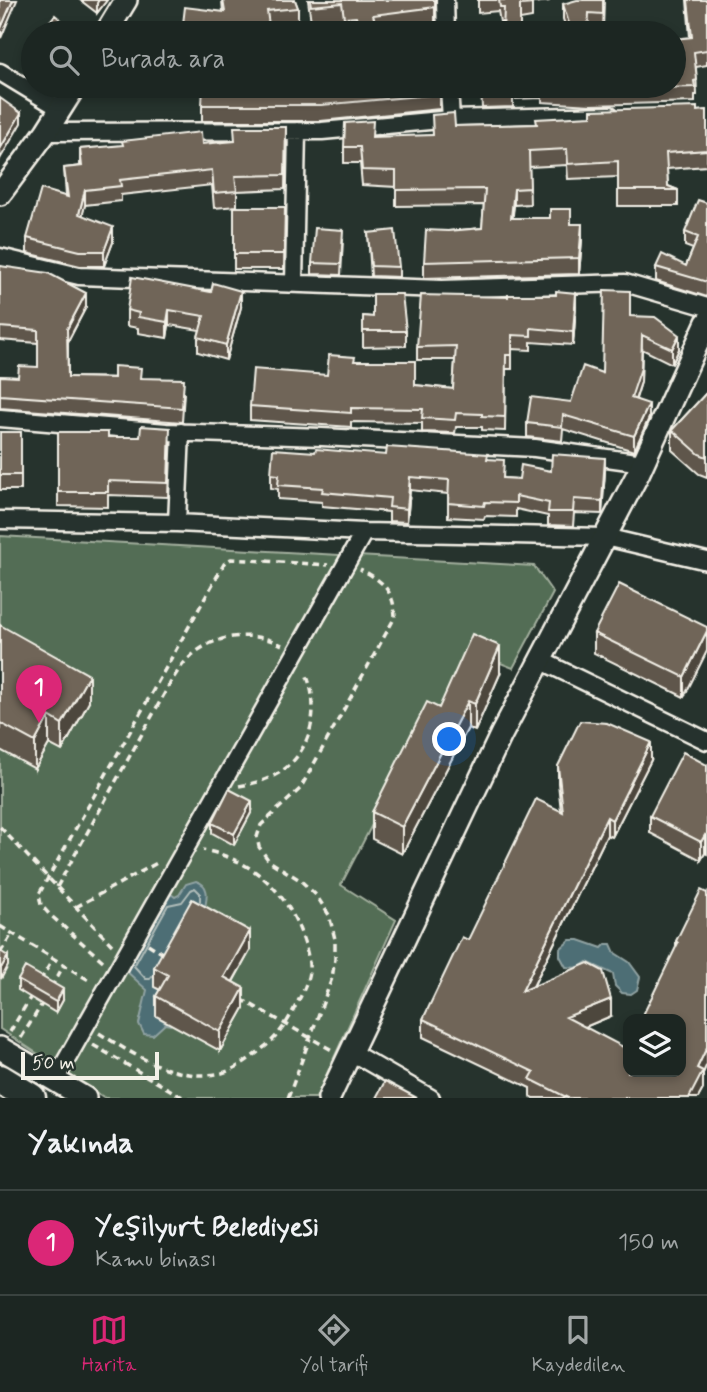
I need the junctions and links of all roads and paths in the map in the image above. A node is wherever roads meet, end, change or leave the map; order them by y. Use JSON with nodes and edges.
{"nodes":[{"id":1,"x":126,"y":0,"type":"edge"},
{"id":2,"x":445,"y":0,"type":"edge"},
{"id":3,"x":113,"y":21,"type":"edge"},
{"id":4,"x":446,"y":21,"type":"edge"},
{"id":5,"x":0,"y":72,"type":"edge"},
{"id":6,"x":21,"y":84,"type":"edge"},
{"id":7,"x":44,"y":98,"type":"edge"},
{"id":8,"x":67,"y":98,"type":"edge"},
{"id":9,"x":450,"y":98,"type":"edge"},
{"id":10,"x":61,"y":108,"type":"junction"},
{"id":11,"x":626,"y":115,"type":"edge"},
{"id":12,"x":451,"y":120,"type":"junction"},
{"id":13,"x":298,"y":131,"type":"junction"},
{"id":14,"x":46,"y":132,"type":"junction"},
{"id":15,"x":0,"y":194,"type":"edge"},
{"id":16,"x":0,"y":257,"type":"edge"},
{"id":17,"x":294,"y":283,"type":"junction"},
{"id":18,"x":707,"y":307,"type":"edge"},
{"id":19,"x":707,"y":322,"type":"edge"},
{"id":20,"x":0,"y":418,"type":"edge"},
{"id":21,"x":181,"y":432,"type":"junction"},
{"id":22,"x":643,"y":463,"type":"junction"},
{"id":23,"x":0,"y":520,"type":"edge"},
{"id":24,"x":177,"y":523,"type":"junction"},
{"id":25,"x":364,"y":532,"type":"junction"},
{"id":26,"x":605,"y":537,"type":"junction"},
{"id":27,"x":707,"y":561,"type":"edge"},
{"id":28,"x":294,"y":656,"type":"junction"},
{"id":29,"x":540,"y":660,"type":"junction"},
{"id":30,"x":707,"y":741,"type":"edge"},
{"id":31,"x":219,"y":789,"type":"junction"},
{"id":32,"x":0,"y":827,"type":"edge"},
{"id":33,"x":186,"y":847,"type":"junction"},
{"id":34,"x":57,"y":887,"type":"junction"},
{"id":35,"x":76,"y":907,"type":"junction"},
{"id":36,"x":0,"y":926,"type":"edge"},
{"id":37,"x":12,"y":933,"type":"junction"},
{"id":38,"x":136,"y":937,"type":"junction"},
{"id":39,"x":0,"y":953,"type":"edge"},
{"id":40,"x":124,"y":958,"type":"junction"},
{"id":41,"x":170,"y":958,"type":"edge"},
{"id":42,"x":53,"y":959,"type":"junction"},
{"id":43,"x":64,"y":965,"type":"junction"},
{"id":44,"x":38,"y":985,"type":"edge"},
{"id":45,"x":106,"y":990,"type":"junction"},
{"id":46,"x":49,"y":991,"type":"edge"},
{"id":47,"x":30,"y":998,"type":"edge"},
{"id":48,"x":239,"y":998,"type":"edge"},
{"id":49,"x":41,"y":1004,"type":"edge"},
{"id":50,"x":286,"y":1024,"type":"junction"},
{"id":51,"x":83,"y":1031,"type":"junction"},
{"id":52,"x":350,"y":1056,"type":"junction"},
{"id":53,"x":3,"y":1058,"type":"edge"},
{"id":54,"x":55,"y":1080,"type":"junction"},
{"id":55,"x":31,"y":1098,"type":"edge"},
{"id":56,"x":85,"y":1098,"type":"edge"},
{"id":57,"x":184,"y":1098,"type":"edge"},
{"id":58,"x":330,"y":1098,"type":"edge"},
{"id":59,"x":431,"y":1098,"type":"edge"}],
"edges":[{"from":1,"to":3,"type":"street"},
{"from":2,"to":4,"type":"street"},
{"from":5,"to":6,"type":"street"},
{"from":7,"to":10,"type":"street"},
{"from":8,"to":10,"type":"street"},
{"from":9,"to":12,"type":"street"},
{"from":10,"to":14,"type":"street"},
{"from":11,"to":12,"type":"street"},
{"from":12,"to":13,"type":"street"},
{"from":13,"to":14,"type":"street"},
{"from":13,"to":17,"type":"street"},
{"from":14,"to":15,"type":"street"},
{"from":16,"to":17,"type":"street"},
{"from":17,"to":18,"type":"street"},
{"from":19,"to":22,"type":"street"},
{"from":20,"to":21,"type":"street"},
{"from":21,"to":22,"type":"street"},
{"from":21,"to":24,"type":"street"},
{"from":22,"to":26,"type":"street"},
{"from":23,"to":24,"type":"street"},
{"from":24,"to":25,"type":"street"},
{"from":25,"to":26,"type":"street"},
{"from":25,"to":28,"type":"street"},
{"from":26,"to":27,"type":"street"},
{"from":26,"to":29,"type":"street"},
{"from":28,"to":31,"type":"street"},
{"from":28,"to":31,"type":"path"},
{"from":28,"to":34,"type":"path"},
{"from":29,"to":30,"type":"street"},
{"from":29,"to":52,"type":"street"},
{"from":31,"to":33,"type":"street"},
{"from":32,"to":34,"type":"path"},
{"from":33,"to":35,"type":"path"},
{"from":33,"to":38,"type":"street"},
{"from":33,"to":50,"type":"path"},
{"from":34,"to":35,"type":"path"},
{"from":35,"to":40,"type":"path"},
{"from":36,"to":37,"type":"path"},
{"from":37,"to":39,"type":"path"},
{"from":37,"to":42,"type":"path"},
{"from":38,"to":40,"type":"street"},
{"from":38,"to":41,"type":"path"},
{"from":40,"to":45,"type":"street"},
{"from":42,"to":43,"type":"path"},
{"from":42,"to":44,"type":"path"},
{"from":43,"to":45,"type":"path"},
{"from":43,"to":46,"type":"path"},
{"from":45,"to":51,"type":"street"},
{"from":47,"to":53,"type":"path"},
{"from":48,"to":50,"type":"path"},
{"from":49,"to":53,"type":"path"},
{"from":50,"to":51,"type":"path"},
{"from":50,"to":52,"type":"path"},
{"from":51,"to":54,"type":"street"},
{"from":51,"to":57,"type":"path"},
{"from":52,"to":58,"type":"street"},
{"from":52,"to":59,"type":"street"},
{"from":53,"to":54,"type":"street"},
{"from":53,"to":55,"type":"highway"},
{"from":54,"to":56,"type":"street"}]}
